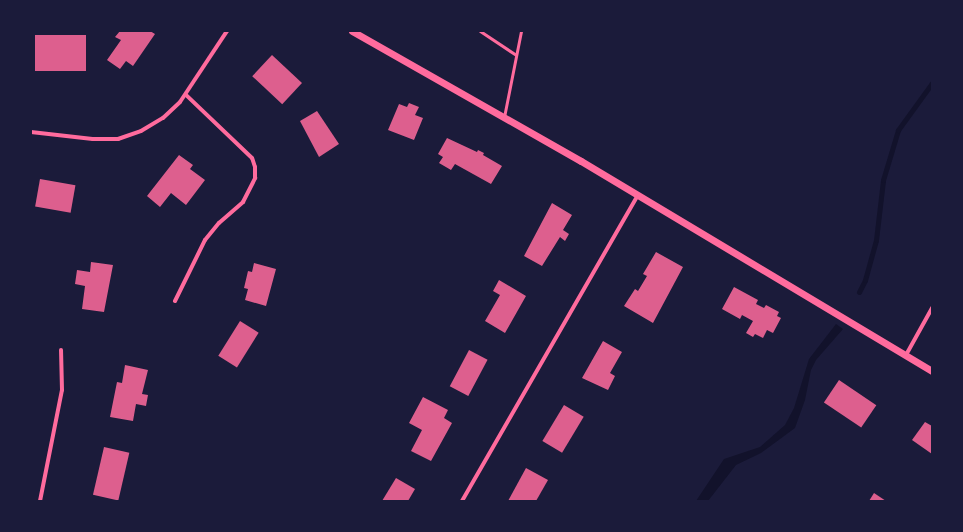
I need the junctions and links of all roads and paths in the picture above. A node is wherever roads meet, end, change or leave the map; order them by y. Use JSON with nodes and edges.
{"nodes":[{"id":1,"x":227,"y":31,"type":"edge"},
{"id":2,"x":352,"y":31,"type":"edge"},
{"id":3,"x":480,"y":31,"type":"edge"},
{"id":4,"x":521,"y":31,"type":"edge"},
{"id":5,"x":516,"y":54,"type":"junction"},
{"id":6,"x":186,"y":95,"type":"junction"},
{"id":7,"x":504,"y":117,"type":"junction"},
{"id":8,"x":31,"y":132,"type":"edge"},
{"id":9,"x":638,"y":195,"type":"junction"},
{"id":10,"x":175,"y":301,"type":"dead end"},
{"id":11,"x":932,"y":308,"type":"edge"},
{"id":12,"x":61,"y":350,"type":"dead end"},
{"id":13,"x":906,"y":355,"type":"junction"},
{"id":14,"x":932,"y":371,"type":"edge"},
{"id":15,"x":40,"y":501,"type":"edge"},
{"id":16,"x":462,"y":501,"type":"edge"}],
"edges":[{"from":1,"to":6,"type":"street"},
{"from":2,"to":7,"type":"street"},
{"from":3,"to":5,"type":"lane"},
{"from":4,"to":5,"type":"lane"},
{"from":5,"to":7,"type":"lane"},
{"from":6,"to":8,"type":"street"},
{"from":6,"to":10,"type":"street"},
{"from":7,"to":9,"type":"street"},
{"from":9,"to":13,"type":"street"},
{"from":9,"to":16,"type":"street"},
{"from":11,"to":13,"type":"street"},
{"from":12,"to":15,"type":"street"},
{"from":13,"to":14,"type":"street"}]}
